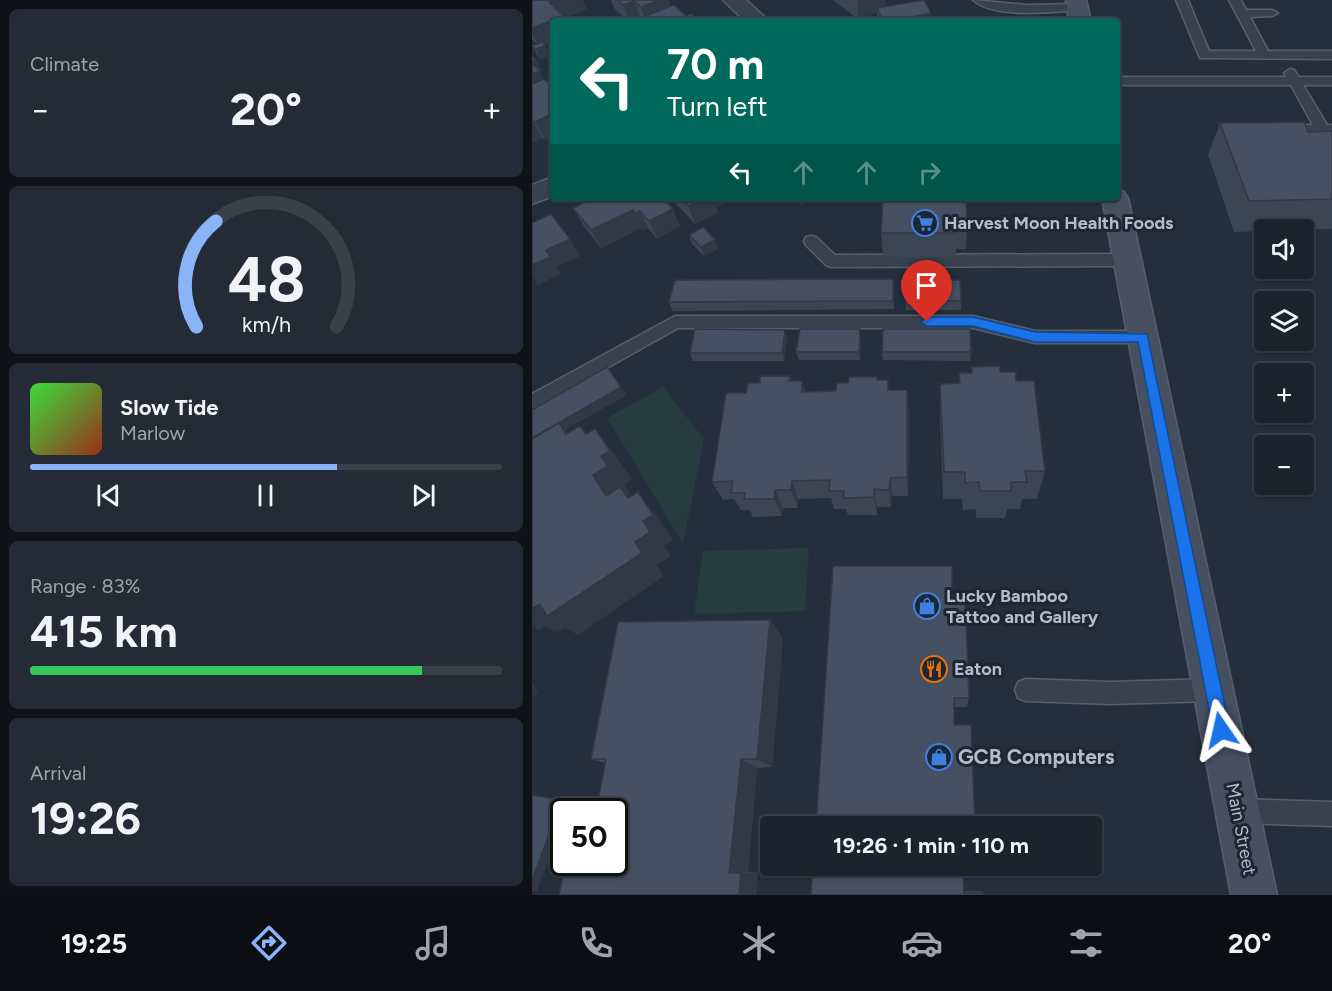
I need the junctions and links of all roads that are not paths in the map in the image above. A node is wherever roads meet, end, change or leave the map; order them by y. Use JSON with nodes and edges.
{"nodes":[{"id":1,"x":733,"y":0,"type":"edge"},
{"id":2,"x":979,"y":0,"type":"edge"},
{"id":3,"x":1182,"y":0,"type":"edge"},
{"id":4,"x":1235,"y":0,"type":"edge"},
{"id":5,"x":1002,"y":3,"type":"edge"},
{"id":6,"x":1078,"y":10,"type":"edge"},
{"id":7,"x":1242,"y":14,"type":"junction"},
{"id":8,"x":1272,"y":14,"type":"dead end"},
{"id":9,"x":754,"y":18,"type":"edge"},
{"id":10,"x":1263,"y":54,"type":"junction"},
{"id":11,"x":1279,"y":54,"type":"junction"},
{"id":12,"x":1332,"y":55,"type":"edge"},
{"id":13,"x":1120,"y":81,"type":"edge"},
{"id":14,"x":1294,"y":81,"type":"junction"},
{"id":15,"x":1332,"y":81,"type":"edge"},
{"id":16,"x":1275,"y":129,"type":"edge"},
{"id":17,"x":1327,"y":129,"type":"edge"},
{"id":18,"x":550,"y":187,"type":"edge"},
{"id":19,"x":532,"y":195,"type":"edge"},
{"id":20,"x":1116,"y":201,"type":"edge"},
{"id":21,"x":811,"y":241,"type":"dead end"},
{"id":22,"x":1127,"y":260,"type":"junction"},
{"id":23,"x":1143,"y":337,"type":"junction"},
{"id":24,"x":532,"y":403,"type":"edge"},
{"id":25,"x":1026,"y":690,"type":"dead end"},
{"id":26,"x":1213,"y":690,"type":"junction"},
{"id":27,"x":1237,"y":811,"type":"junction"},
{"id":28,"x":1332,"y":814,"type":"edge"},
{"id":29,"x":1254,"y":895,"type":"edge"}],
"edges":[{"from":1,"to":9,"type":"street"},
{"from":2,"to":5,"type":"lane"},
{"from":3,"to":10,"type":"lane"},
{"from":4,"to":7,"type":"lane"},
{"from":5,"to":6,"type":"lane"},
{"from":7,"to":8,"type":"lane"},
{"from":7,"to":10,"type":"lane"},
{"from":10,"to":11,"type":"lane"},
{"from":11,"to":12,"type":"lane"},
{"from":11,"to":14,"type":"lane"},
{"from":13,"to":14,"type":"lane"},
{"from":14,"to":15,"type":"lane"},
{"from":14,"to":17,"type":"lane"},
{"from":16,"to":17,"type":"lane"},
{"from":18,"to":19,"type":"street"},
{"from":20,"to":22,"type":"main road","name":"Main Street"},
{"from":21,"to":22,"type":"lane"},
{"from":22,"to":23,"type":"main road","name":"Main Street"},
{"from":23,"to":24,"type":"lane"},
{"from":23,"to":26,"type":"main road","name":"Main Street"},
{"from":25,"to":26,"type":"lane"},
{"from":26,"to":27,"type":"main road","name":"Main Street"},
{"from":27,"to":28,"type":"lane"},
{"from":27,"to":29,"type":"main road","name":"Main Street"}]}
